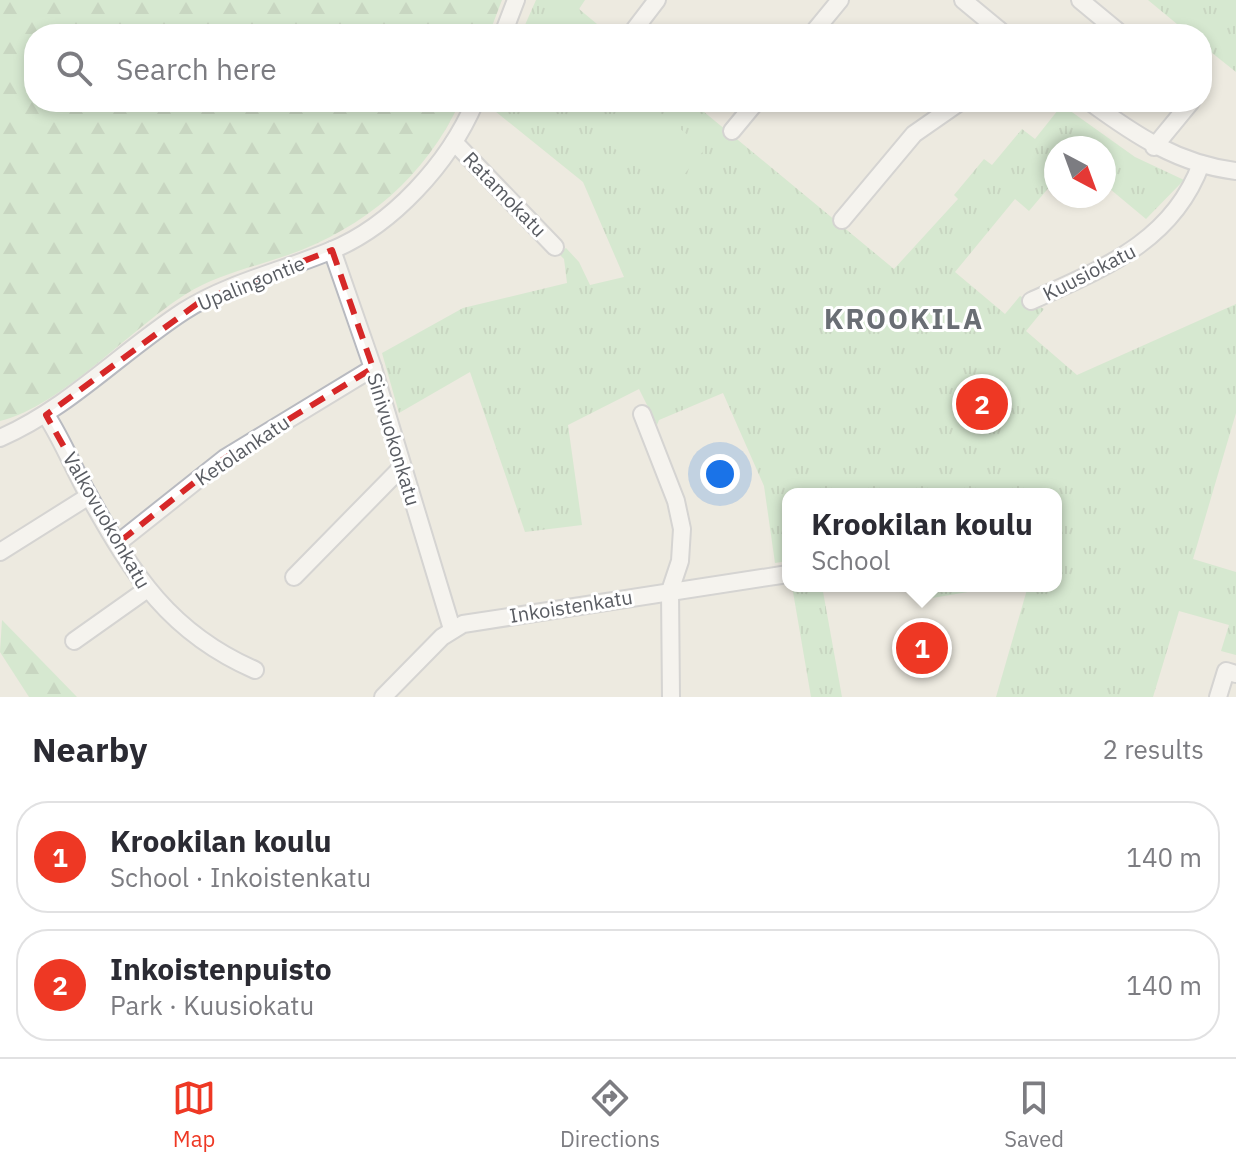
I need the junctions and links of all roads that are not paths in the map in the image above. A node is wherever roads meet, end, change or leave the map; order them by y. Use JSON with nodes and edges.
{"nodes":[{"id":1,"x":516,"y":0,"type":"edge"},
{"id":2,"x":657,"y":0,"type":"edge"},
{"id":3,"x":840,"y":0,"type":"edge"},
{"id":4,"x":963,"y":0,"type":"edge"},
{"id":5,"x":1080,"y":0,"type":"edge"},
{"id":6,"x":507,"y":24,"type":"edge"},
{"id":7,"x":639,"y":24,"type":"edge"},
{"id":8,"x":820,"y":24,"type":"edge"},
{"id":9,"x":992,"y":24,"type":"edge"},
{"id":10,"x":1109,"y":24,"type":"edge"},
{"id":11,"x":470,"y":112,"type":"edge"},
{"id":12,"x":748,"y":112,"type":"edge"},
{"id":13,"x":946,"y":112,"type":"edge"},
{"id":14,"x":1104,"y":112,"type":"edge"},
{"id":15,"x":1183,"y":112,"type":"edge"},
{"id":16,"x":732,"y":131,"type":"dead end"},
{"id":17,"x":454,"y":142,"type":"junction"},
{"id":18,"x":1154,"y":147,"type":"junction"},
{"id":19,"x":1201,"y":164,"type":"junction"},
{"id":20,"x":1236,"y":171,"type":"edge"},
{"id":21,"x":842,"y":220,"type":"dead end"},
{"id":22,"x":555,"y":247,"type":"dead end"},
{"id":23,"x":332,"y":250,"type":"junction"},
{"id":24,"x":1031,"y":301,"type":"dead end"},
{"id":25,"x":373,"y":368,"type":"junction"},
{"id":26,"x":642,"y":414,"type":"dead end"},
{"id":27,"x":46,"y":415,"type":"junction"},
{"id":28,"x":0,"y":438,"type":"edge"},
{"id":29,"x":402,"y":467,"type":"junction"},
{"id":30,"x":89,"y":496,"type":"junction"},
{"id":31,"x":118,"y":543,"type":"junction"},
{"id":32,"x":0,"y":552,"type":"edge"},
{"id":33,"x":782,"y":575,"type":"edge"},
{"id":34,"x":294,"y":577,"type":"dead end"},
{"id":35,"x":146,"y":590,"type":"junction"},
{"id":36,"x":670,"y":591,"type":"junction"},
{"id":37,"x":452,"y":629,"type":"junction"},
{"id":38,"x":74,"y":641,"type":"dead end"},
{"id":39,"x":255,"y":670,"type":"dead end"},
{"id":40,"x":1236,"y":674,"type":"edge"},
{"id":41,"x":383,"y":697,"type":"edge"},
{"id":42,"x":671,"y":697,"type":"edge"},
{"id":43,"x":1218,"y":697,"type":"edge"}],
"edges":[{"from":1,"to":6,"type":"street"},
{"from":2,"to":7,"type":"street"},
{"from":3,"to":8,"type":"street"},
{"from":4,"to":9,"type":"street"},
{"from":5,"to":10,"type":"street"},
{"from":11,"to":17,"type":"street","name":"Upalingontie"},
{"from":12,"to":16,"type":"street"},
{"from":13,"to":21,"type":"street"},
{"from":14,"to":18,"type":"street"},
{"from":15,"to":18,"type":"street"},
{"from":17,"to":22,"type":"street","name":"Ratamokatu"},
{"from":17,"to":23,"type":"street","name":"Upalingontie"},
{"from":18,"to":19,"type":"street"},
{"from":19,"to":20,"type":"street"},
{"from":19,"to":24,"type":"street","name":"Kuusiokatu"},
{"from":23,"to":25,"type":"street","name":"Sinivuokonkatu"},
{"from":23,"to":27,"type":"street","name":"Upalingontie"},
{"from":25,"to":29,"type":"street","name":"Sinivuokonkatu"},
{"from":25,"to":31,"type":"street","name":"Ketolankatu"},
{"from":26,"to":36,"type":"street"},
{"from":27,"to":28,"type":"street","name":"Upalingontie"},
{"from":27,"to":30,"type":"street","name":"Valkovuokonkatu"},
{"from":29,"to":34,"type":"street"},
{"from":29,"to":37,"type":"street","name":"Sinivuokonkatu"},
{"from":30,"to":31,"type":"street","name":"Valkovuokonkatu"},
{"from":30,"to":32,"type":"street"},
{"from":31,"to":35,"type":"street","name":"Valkovuokonkatu"},
{"from":33,"to":36,"type":"street","name":"Inkoistenkatu"},
{"from":35,"to":38,"type":"street"},
{"from":35,"to":39,"type":"street","name":"Valkovuokonkatu"},
{"from":36,"to":37,"type":"street","name":"Inkoistenkatu"},
{"from":36,"to":42,"type":"street"},
{"from":37,"to":41,"type":"street","name":"Inkoistenkatu"},
{"from":40,"to":43,"type":"street"}]}
